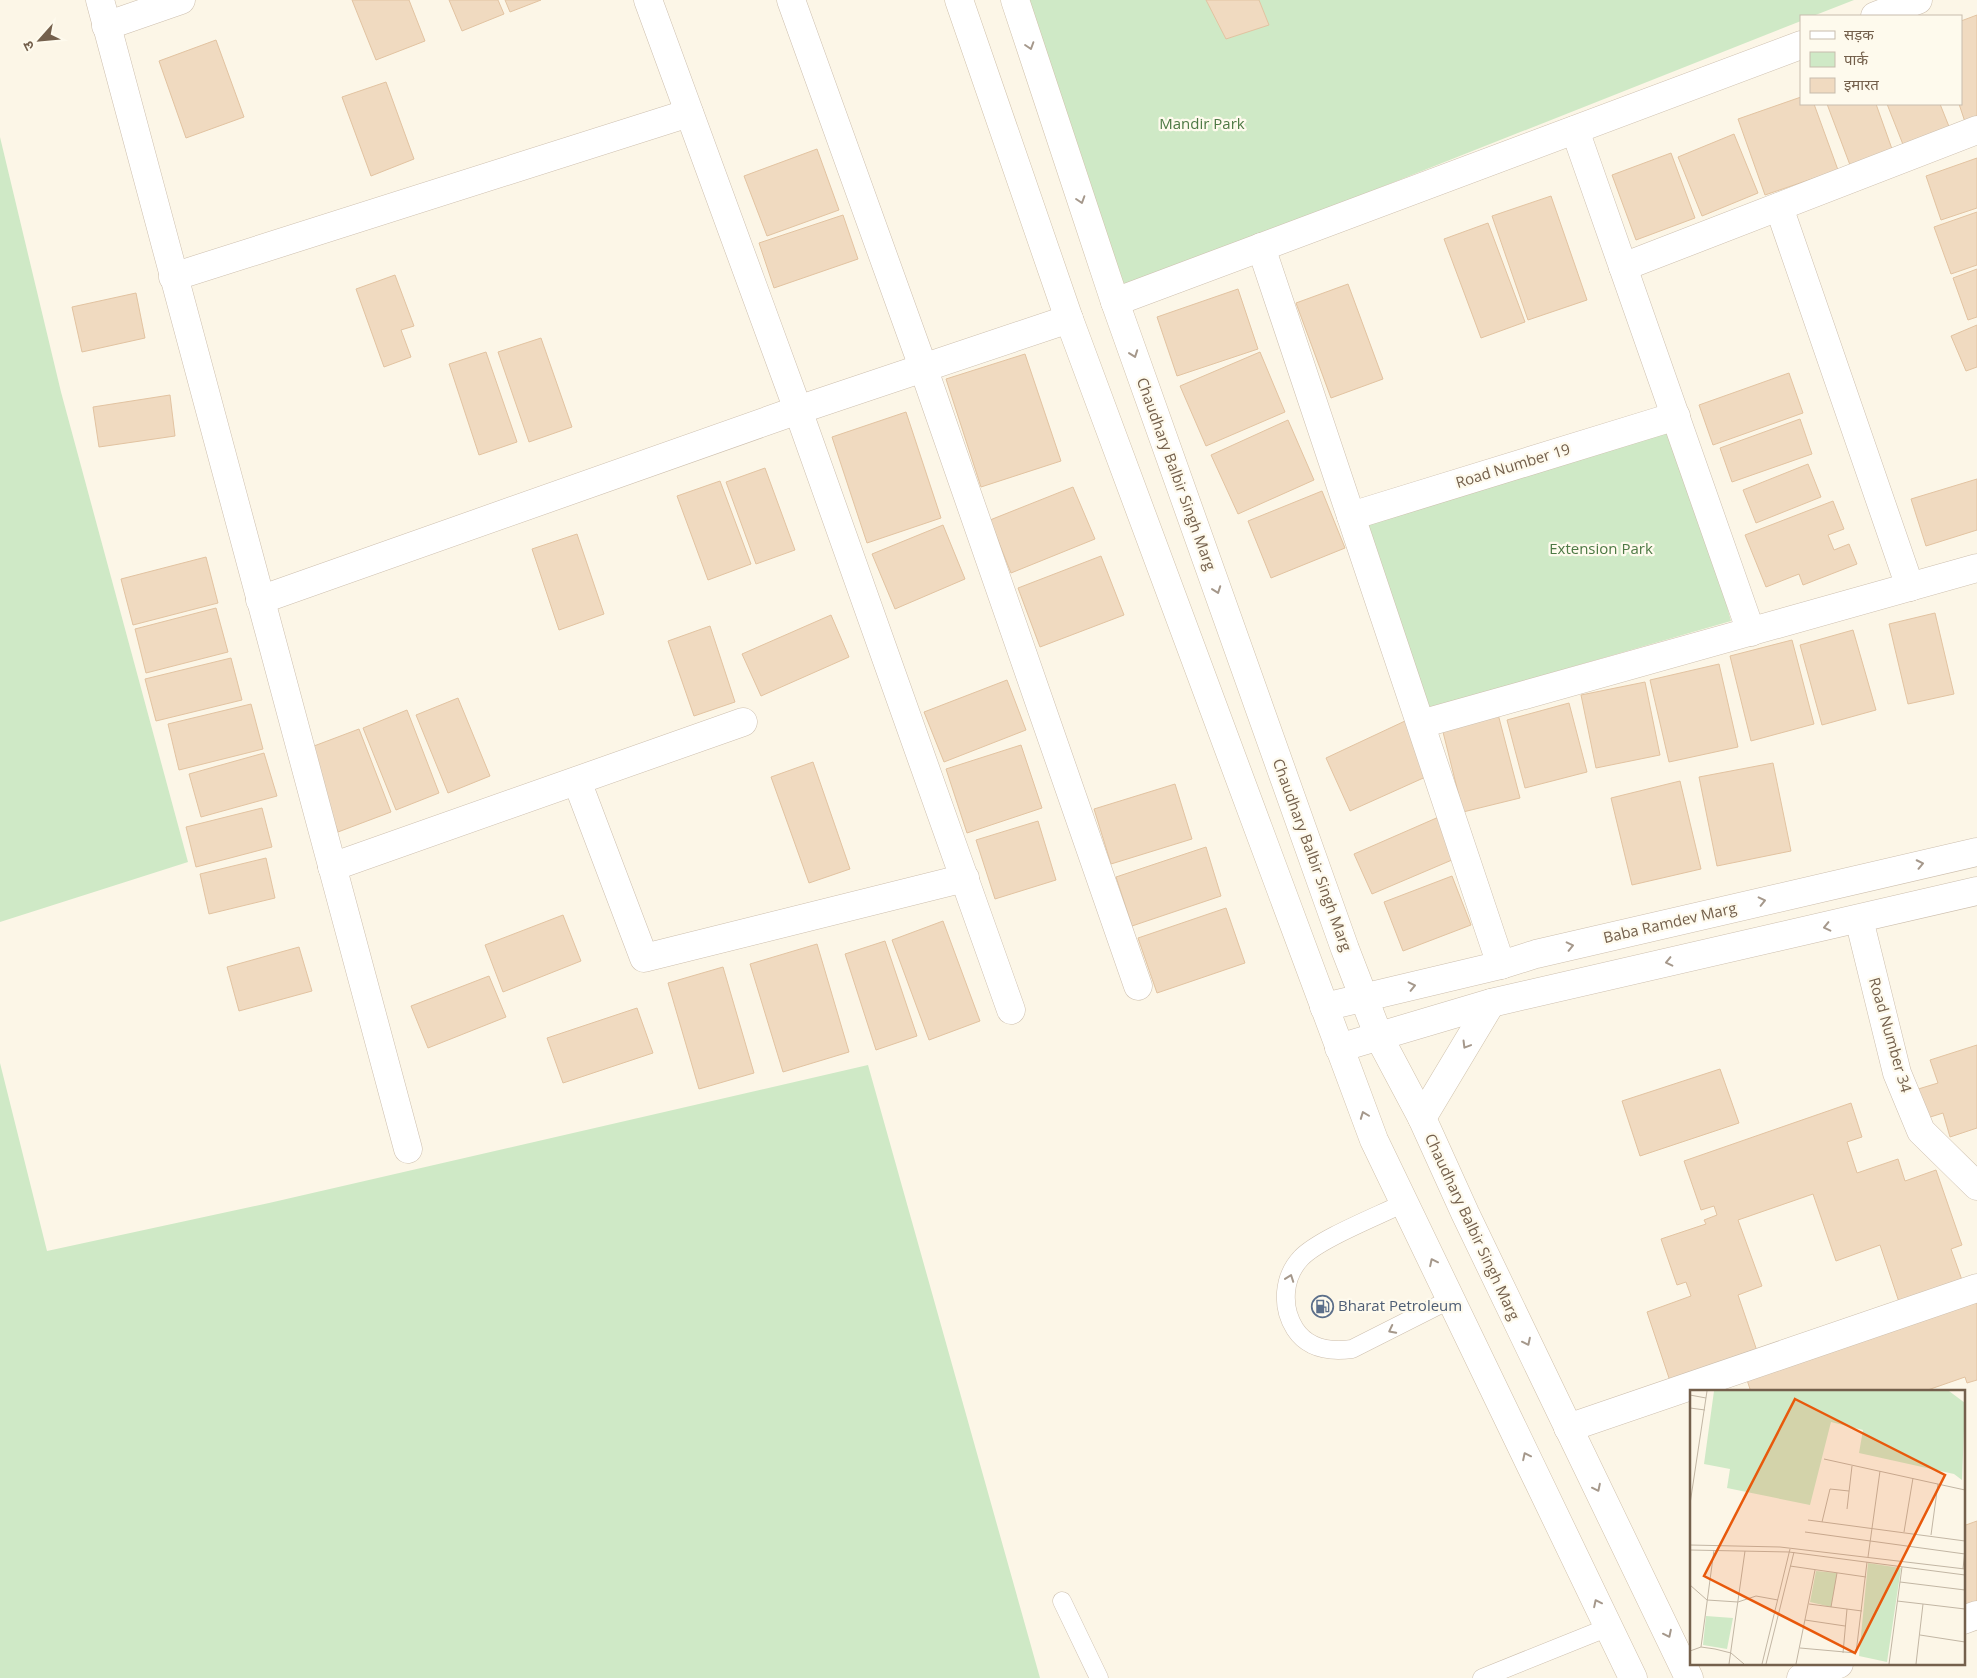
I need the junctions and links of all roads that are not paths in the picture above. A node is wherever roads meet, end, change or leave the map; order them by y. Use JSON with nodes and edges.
{"nodes":[{"id":1,"x":100,"y":0,"type":"edge"},
{"id":2,"x":181,"y":0,"type":"edge"},
{"id":3,"x":648,"y":0,"type":"edge"},
{"id":4,"x":791,"y":0,"type":"edge"},
{"id":5,"x":958,"y":0,"type":"edge"},
{"id":6,"x":1015,"y":0,"type":"edge"},
{"id":7,"x":1918,"y":0,"type":"edge"},
{"id":8,"x":1878,"y":15,"type":"edge"},
{"id":9,"x":106,"y":26,"type":"junction"},
{"id":10,"x":1800,"y":44,"type":"edge"},
{"id":11,"x":689,"y":113,"type":"junction"},
{"id":12,"x":1576,"y":130,"type":"junction"},
{"id":13,"x":1977,"y":130,"type":"edge"},
{"id":14,"x":1779,"y":207,"type":"junction"},
{"id":15,"x":1261,"y":247,"type":"junction"},
{"id":16,"x":1623,"y":267,"type":"junction"},
{"id":17,"x":173,"y":277,"type":"junction"},
{"id":18,"x":1115,"y":302,"type":"junction"},
{"id":19,"x":1069,"y":319,"type":"junction"},
{"id":20,"x":923,"y":367,"type":"junction"},
{"id":21,"x":798,"y":410,"type":"junction"},
{"id":22,"x":1676,"y":416,"type":"junction"},
{"id":23,"x":1350,"y":516,"type":"junction"},
{"id":24,"x":1977,"y":568,"type":"edge"},
{"id":25,"x":1910,"y":587,"type":"junction"},
{"id":26,"x":260,"y":600,"type":"junction"},
{"id":27,"x":1751,"y":632,"type":"junction"},
{"id":28,"x":743,"y":722,"type":"dead end"},
{"id":29,"x":1420,"y":724,"type":"junction"},
{"id":30,"x":577,"y":781,"type":"junction"},
{"id":31,"x":1977,"y":852,"type":"edge"},
{"id":32,"x":332,"y":867,"type":"junction"},
{"id":33,"x":965,"y":878,"type":"junction"},
{"id":34,"x":1977,"y":891,"type":"edge"},
{"id":35,"x":1859,"y":919,"type":"junction"},
{"id":36,"x":1501,"y":964,"type":"junction"},
{"id":37,"x":1138,"y":986,"type":"dead end"},
{"id":38,"x":1365,"y":997,"type":"junction"},
{"id":39,"x":1491,"y":1003,"type":"junction"},
{"id":40,"x":1324,"y":1007,"type":"junction"},
{"id":41,"x":1012,"y":1010,"type":"dead end"},
{"id":42,"x":1380,"y":1037,"type":"junction"},
{"id":43,"x":1339,"y":1048,"type":"junction"},
{"id":44,"x":1422,"y":1118,"type":"junction"},
{"id":45,"x":408,"y":1149,"type":"dead end"},
{"id":46,"x":1977,"y":1186,"type":"edge"},
{"id":47,"x":1404,"y":1203,"type":"junction"},
{"id":48,"x":1977,"y":1288,"type":"edge"},
{"id":49,"x":1451,"y":1300,"type":"junction"},
{"id":50,"x":1568,"y":1428,"type":"junction"},
{"id":51,"x":1062,"y":1601,"type":"dead end"},
{"id":52,"x":1977,"y":1615,"type":"edge"},
{"id":53,"x":1964,"y":1620,"type":"edge"},
{"id":54,"x":1609,"y":1628,"type":"junction"},
{"id":55,"x":1834,"y":1666,"type":"edge"},
{"id":56,"x":1099,"y":1678,"type":"edge"},
{"id":57,"x":1482,"y":1678,"type":"edge"},
{"id":58,"x":1633,"y":1678,"type":"edge"},
{"id":59,"x":1690,"y":1678,"type":"edge"},
{"id":60,"x":1801,"y":1678,"type":"edge"}],
"edges":[{"from":1,"to":9,"type":"street"},
{"from":2,"to":9,"type":"street"},
{"from":3,"to":11,"type":"street"},
{"from":4,"to":20,"type":"street"},
{"from":5,"to":19,"type":"street"},
{"from":6,"to":18,"type":"street","name":"Chaudhary Balbir Singh Marg","one_way":true},
{"from":7,"to":8,"type":"street"},
{"from":9,"to":17,"type":"street"},
{"from":10,"to":12,"type":"street"},
{"from":11,"to":17,"type":"street"},
{"from":11,"to":21,"type":"street"},
{"from":12,"to":15,"type":"street"},
{"from":12,"to":16,"type":"street"},
{"from":13,"to":14,"type":"street"},
{"from":14,"to":16,"type":"street"},
{"from":14,"to":25,"type":"street"},
{"from":15,"to":18,"type":"street"},
{"from":15,"to":23,"type":"street"},
{"from":16,"to":22,"type":"street"},
{"from":17,"to":26,"type":"street"},
{"from":18,"to":38,"type":"street","name":"Chaudhary Balbir Singh Marg","one_way":true},
{"from":19,"to":20,"type":"street"},
{"from":19,"to":40,"type":"street"},
{"from":20,"to":21,"type":"street"},
{"from":20,"to":37,"type":"street"},
{"from":21,"to":26,"type":"street"},
{"from":21,"to":33,"type":"street"},
{"from":22,"to":23,"type":"street","name":"Road Number 19"},
{"from":22,"to":27,"type":"street"},
{"from":23,"to":29,"type":"street"},
{"from":24,"to":25,"type":"street"},
{"from":25,"to":27,"type":"street"},
{"from":26,"to":32,"type":"street"},
{"from":27,"to":29,"type":"street"},
{"from":28,"to":30,"type":"street"},
{"from":29,"to":36,"type":"street"},
{"from":30,"to":32,"type":"street"},
{"from":30,"to":33,"type":"street"},
{"from":36,"to":31,"type":"street","name":"Baba Ramdev Marg","one_way":true},
{"from":32,"to":45,"type":"street"},
{"from":33,"to":41,"type":"street"},
{"from":34,"to":35,"type":"street"},
{"from":35,"to":39,"type":"street","one_way":true},
{"from":35,"to":46,"type":"street","name":"Road Number 34"},
{"from":38,"to":36,"type":"street","name":"Baba Ramdev Marg","one_way":true},
{"from":38,"to":40,"type":"street","name":"Baba Ramdev Marg"},
{"from":38,"to":42,"type":"street","name":"Chaudhary Balbir Singh Marg"},
{"from":39,"to":42,"type":"street"},
{"from":39,"to":44,"type":"street","one_way":true},
{"from":40,"to":43,"type":"street"},
{"from":42,"to":43,"type":"street"},
{"from":42,"to":44,"type":"street","name":"Chaudhary Balbir Singh Marg"},
{"from":47,"to":43,"type":"street","one_way":true},
{"from":44,"to":50,"type":"street","name":"Chaudhary Balbir Singh Marg","one_way":true},
{"from":49,"to":47,"type":"street","one_way":true},
{"from":49,"to":47,"type":"lane","one_way":true},
{"from":48,"to":50,"type":"street"},
{"from":54,"to":49,"type":"street","one_way":true},
{"from":50,"to":59,"type":"street","name":"Chaudhary Balbir Singh Marg","one_way":true},
{"from":51,"to":56,"type":"lane"},
{"from":52,"to":53,"type":"street"},
{"from":54,"to":57,"type":"lane"},
{"from":54,"to":58,"type":"street"},
{"from":55,"to":60,"type":"street"}]}
